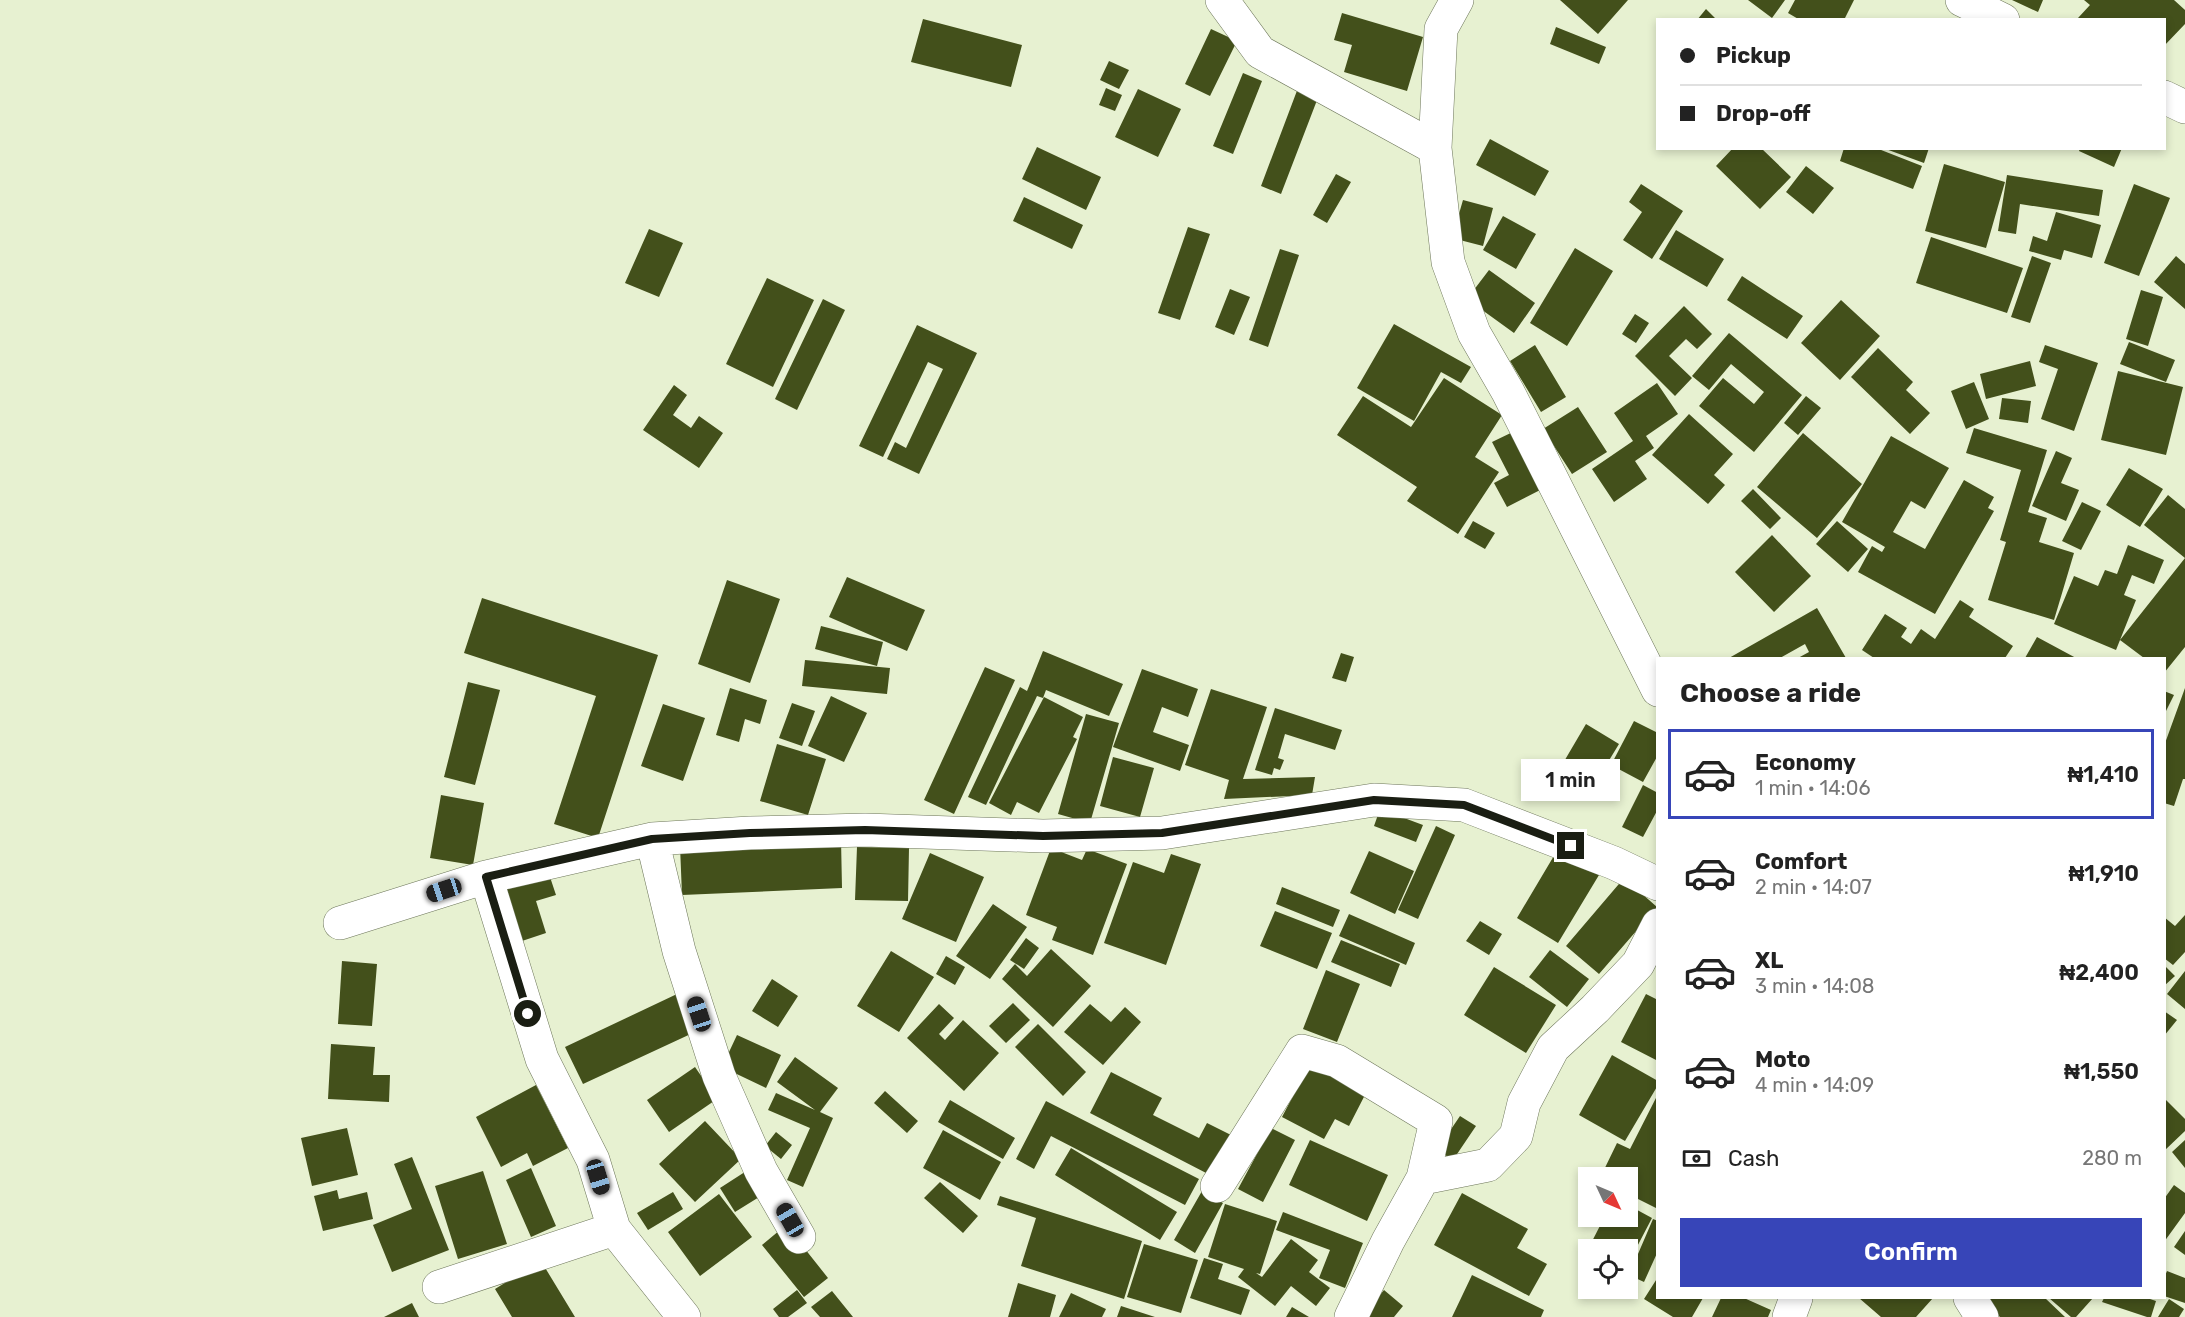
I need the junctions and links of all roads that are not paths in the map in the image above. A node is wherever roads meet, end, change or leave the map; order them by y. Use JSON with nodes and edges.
{"nodes":[{"id":1,"x":1222,"y":0,"type":"edge"},
{"id":2,"x":1457,"y":0,"type":"edge"},
{"id":3,"x":1962,"y":0,"type":"edge"},
{"id":4,"x":1998,"y":18,"type":"edge"},
{"id":5,"x":2166,"y":98,"type":"edge"},
{"id":6,"x":2185,"y":107,"type":"edge"},
{"id":7,"x":1435,"y":148,"type":"junction"},
{"id":8,"x":1656,"y":686,"type":"edge"},
{"id":9,"x":652,"y":839,"type":"junction"},
{"id":10,"x":486,"y":877,"type":"junction"},
{"id":11,"x":1656,"y":883,"type":"edge"},
{"id":12,"x":340,"y":923,"type":"dead end"},
{"id":13,"x":1656,"y":934,"type":"edge"},
{"id":14,"x":1648,"y":971,"type":"edge"},
{"id":15,"x":1423,"y":1178,"type":"junction"},
{"id":16,"x":1217,"y":1186,"type":"dead end"},
{"id":17,"x":614,"y":1229,"type":"junction"},
{"id":18,"x":799,"y":1237,"type":"dead end"},
{"id":19,"x":439,"y":1287,"type":"dead end"},
{"id":20,"x":1796,"y":1299,"type":"edge"},
{"id":21,"x":1971,"y":1299,"type":"edge"},
{"id":22,"x":684,"y":1317,"type":"edge"},
{"id":23,"x":1351,"y":1317,"type":"edge"},
{"id":24,"x":1789,"y":1317,"type":"edge"},
{"id":25,"x":1982,"y":1317,"type":"edge"}],
"edges":[{"from":1,"to":7,"type":"street"},
{"from":2,"to":7,"type":"street"},
{"from":3,"to":4,"type":"street"},
{"from":5,"to":6,"type":"street"},
{"from":7,"to":8,"type":"street"},
{"from":9,"to":10,"type":"street"},
{"from":9,"to":11,"type":"street"},
{"from":9,"to":18,"type":"street"},
{"from":10,"to":12,"type":"street"},
{"from":10,"to":17,"type":"street"},
{"from":13,"to":14,"type":"street"},
{"from":14,"to":15,"type":"street"},
{"from":15,"to":16,"type":"street"},
{"from":15,"to":23,"type":"street"},
{"from":17,"to":19,"type":"street"},
{"from":17,"to":22,"type":"street"},
{"from":20,"to":24,"type":"street"},
{"from":21,"to":25,"type":"street"}]}
